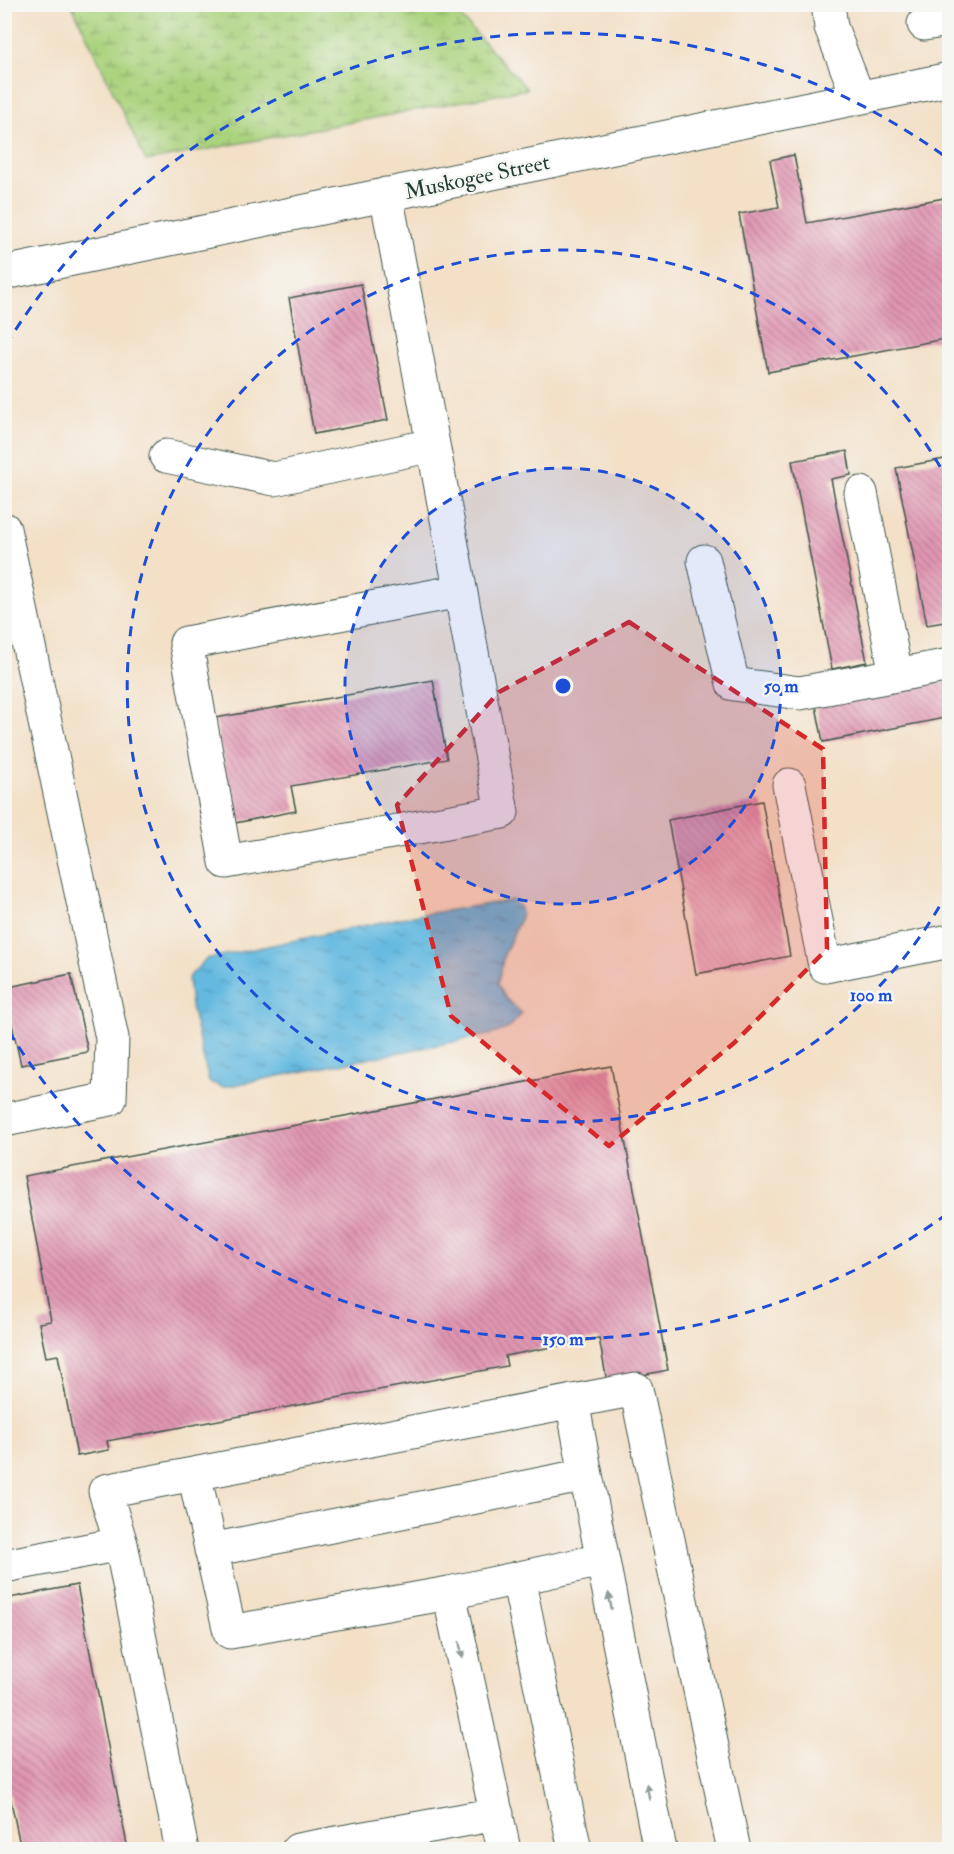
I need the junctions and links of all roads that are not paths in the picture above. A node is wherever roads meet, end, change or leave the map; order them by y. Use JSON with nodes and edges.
{"nodes":[{"id":1,"x":828,"y":4,"type":"edge"},
{"id":2,"x":950,"y":79,"type":"edge"},
{"id":3,"x":858,"y":97,"type":"junction"},
{"id":4,"x":386,"y":194,"type":"junction"},
{"id":5,"x":4,"y":273,"type":"edge"},
{"id":6,"x":434,"y":445,"type":"junction"},
{"id":7,"x":165,"y":456,"type":"dead end"},
{"id":8,"x":861,"y":493,"type":"dead end"},
{"id":9,"x":4,"y":529,"type":"edge"},
{"id":10,"x":704,"y":561,"type":"dead end"},
{"id":11,"x":460,"y":591,"type":"junction"},
{"id":12,"x":950,"y":665,"type":"edge"},
{"id":13,"x":896,"y":675,"type":"junction"},
{"id":14,"x":789,"y":785,"type":"dead end"},
{"id":15,"x":950,"y":941,"type":"edge"},
{"id":16,"x":4,"y":1120,"type":"edge"},
{"id":17,"x":572,"y":1401,"type":"junction"},
{"id":18,"x":194,"y":1474,"type":"junction"},
{"id":19,"x":586,"y":1475,"type":"junction"},
{"id":20,"x":121,"y":1544,"type":"junction"},
{"id":21,"x":212,"y":1550,"type":"junction"},
{"id":22,"x":602,"y":1560,"type":"junction"},
{"id":23,"x":4,"y":1566,"type":"edge"},
{"id":24,"x":518,"y":1578,"type":"junction"},
{"id":25,"x":449,"y":1593,"type":"junction"},
{"id":26,"x":497,"y":1814,"type":"junction"},
{"id":27,"x":299,"y":1849,"type":"edge"},
{"id":28,"x":182,"y":1850,"type":"edge"},
{"id":29,"x":504,"y":1850,"type":"edge"},
{"id":30,"x":576,"y":1850,"type":"edge"},
{"id":31,"x":660,"y":1850,"type":"edge"},
{"id":32,"x":734,"y":1850,"type":"edge"}],
"edges":[{"from":1,"to":3,"type":"street"},
{"from":2,"to":3,"type":"street","name":"Muskogee Street"},
{"from":3,"to":4,"type":"street","name":"Muskogee Street"},
{"from":4,"to":5,"type":"street","name":"Muskogee Street"},
{"from":4,"to":6,"type":"street"},
{"from":6,"to":7,"type":"street"},
{"from":6,"to":11,"type":"street"},
{"from":8,"to":13,"type":"street"},
{"from":9,"to":16,"type":"street"},
{"from":10,"to":13,"type":"street"},
{"from":11,"to":11,"type":"street"},
{"from":12,"to":13,"type":"street"},
{"from":14,"to":15,"type":"street"},
{"from":17,"to":18,"type":"street"},
{"from":17,"to":19,"type":"street"},
{"from":17,"to":32,"type":"street"},
{"from":18,"to":20,"type":"street"},
{"from":18,"to":21,"type":"street"},
{"from":19,"to":21,"type":"street"},
{"from":19,"to":22,"type":"street"},
{"from":20,"to":23,"type":"street"},
{"from":20,"to":28,"type":"street"},
{"from":21,"to":25,"type":"street"},
{"from":22,"to":24,"type":"street"},
{"from":31,"to":22,"type":"street","one_way":true},
{"from":24,"to":25,"type":"street"},
{"from":24,"to":30,"type":"street"},
{"from":25,"to":26,"type":"street","one_way":true},
{"from":26,"to":27,"type":"street"},
{"from":26,"to":29,"type":"street"}]}
